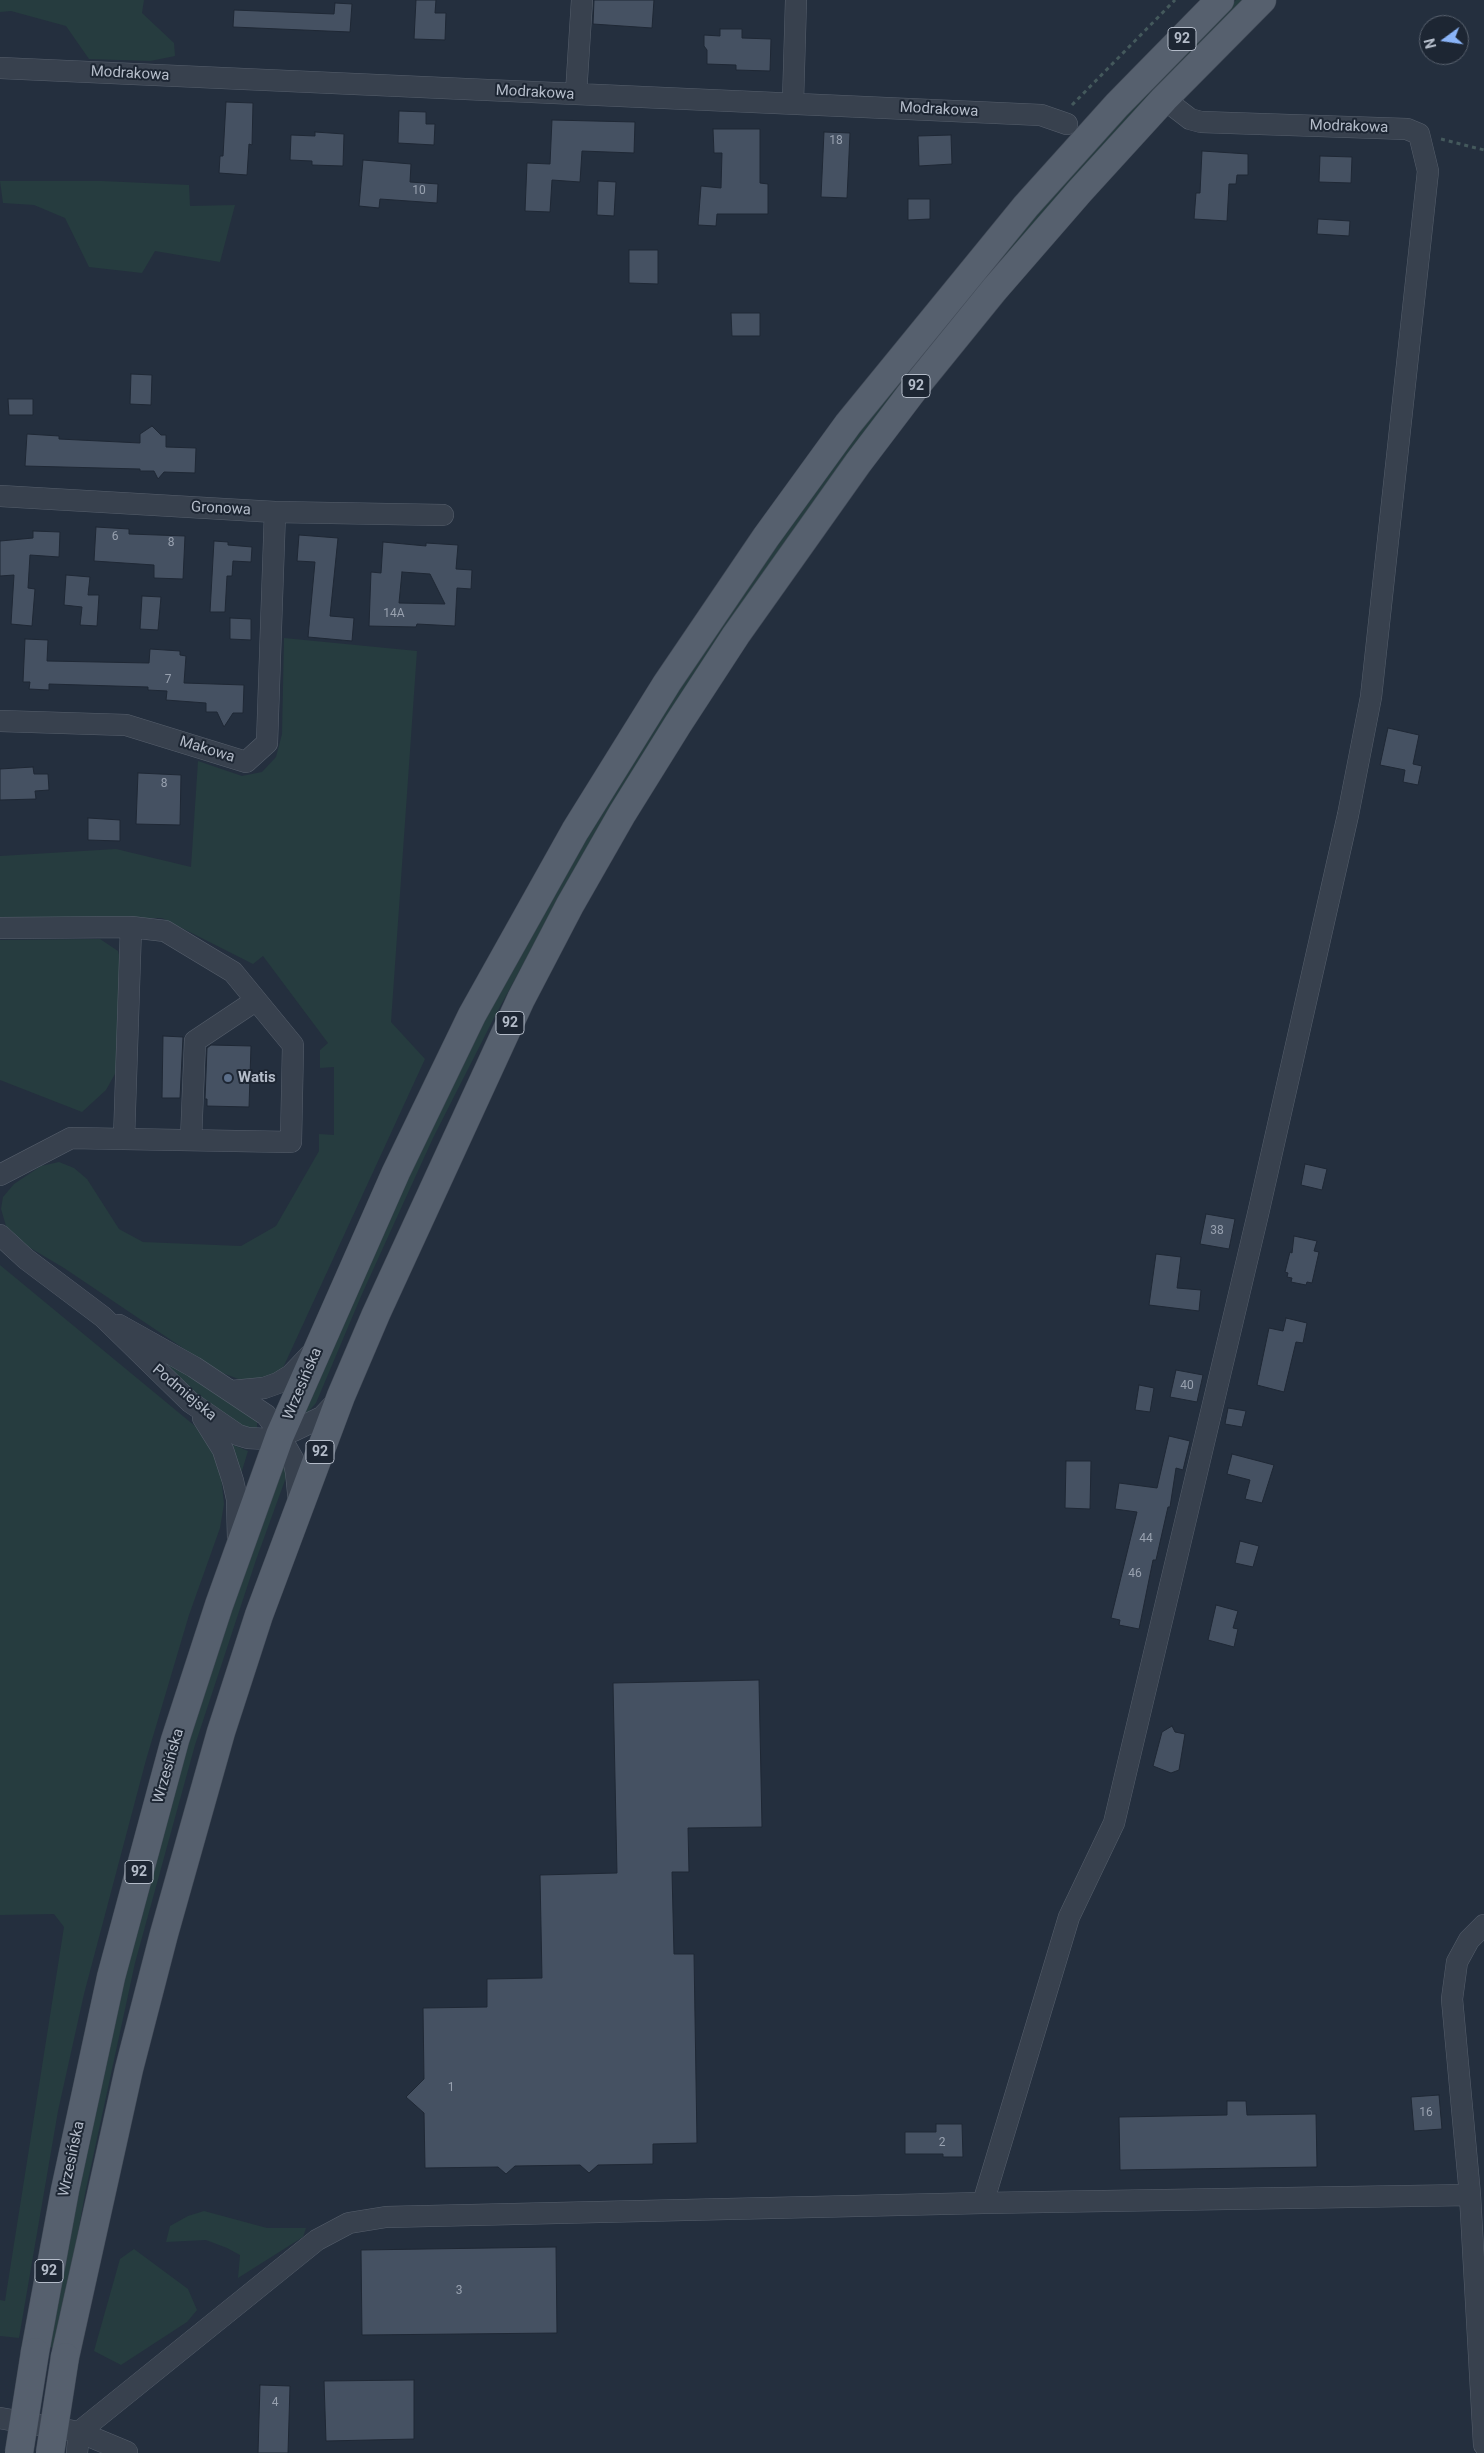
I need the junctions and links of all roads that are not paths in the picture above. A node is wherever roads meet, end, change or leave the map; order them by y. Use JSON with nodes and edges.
{"nodes":[{"id":1,"x":582,"y":0,"type":"edge"},
{"id":2,"x":796,"y":0,"type":"edge"},
{"id":3,"x":1220,"y":0,"type":"edge"},
{"id":4,"x":1262,"y":0,"type":"edge"},
{"id":5,"x":0,"y":68,"type":"edge"},
{"id":6,"x":576,"y":94,"type":"junction"},
{"id":7,"x":1164,"y":100,"type":"junction"},
{"id":8,"x":793,"y":102,"type":"junction"},
{"id":9,"x":1063,"y":122,"type":"road end"},
{"id":10,"x":0,"y":496,"type":"edge"},
{"id":11,"x":274,"y":512,"type":"junction"},
{"id":12,"x":443,"y":515,"type":"dead end"},
{"id":13,"x":0,"y":721,"type":"edge"},
{"id":14,"x":130,"y":927,"type":"junction"},
{"id":15,"x":0,"y":928,"type":"edge"},
{"id":16,"x":255,"y":1001,"type":"junction"},
{"id":17,"x":124,"y":1139,"type":"junction"},
{"id":18,"x":191,"y":1140,"type":"junction"},
{"id":19,"x":0,"y":1175,"type":"edge"},
{"id":20,"x":0,"y":1234,"type":"edge"},
{"id":21,"x":103,"y":1317,"type":"junction"},
{"id":22,"x":320,"y":1344,"type":"junction"},
{"id":23,"x":232,"y":1391,"type":"junction"},
{"id":24,"x":341,"y":1396,"type":"junction"},
{"id":25,"x":190,"y":1402,"type":"junction"},
{"id":26,"x":280,"y":1435,"type":"junction"},
{"id":27,"x":299,"y":1509,"type":"junction"},
{"id":28,"x":236,"y":1560,"type":"junction"},
{"id":29,"x":1484,"y":1925,"type":"edge"},
{"id":30,"x":1470,"y":2195,"type":"junction"},
{"id":31,"x":983,"y":2203,"type":"junction"},
{"id":32,"x":1,"y":2419,"type":"edge"},
{"id":33,"x":78,"y":2443,"type":"edge"},
{"id":34,"x":1484,"y":2445,"type":"edge"},
{"id":35,"x":127,"y":2452,"type":"edge"},
{"id":36,"x":19,"y":2453,"type":"edge"},
{"id":37,"x":50,"y":2453,"type":"edge"}],
"edges":[{"from":1,"to":6,"type":"street"},
{"from":2,"to":8,"type":"street"},
{"from":3,"to":22,"type":"main road","name":"Wrzesińska","number":"92"},
{"from":4,"to":7,"type":"main road","number":"92"},
{"from":5,"to":6,"type":"street","name":"Modrakowa"},
{"from":6,"to":8,"type":"street","name":"Modrakowa"},
{"from":7,"to":24,"type":"main road","number":"92"},
{"from":7,"to":31,"type":"street","name":"Modrakowa"},
{"from":8,"to":9,"type":"street","name":"Modrakowa"},
{"from":10,"to":11,"type":"street","name":"Gronowa"},
{"from":11,"to":12,"type":"street","name":"Gronowa"},
{"from":11,"to":13,"type":"street","name":"Makowa"},
{"from":14,"to":15,"type":"street"},
{"from":14,"to":16,"type":"street"},
{"from":14,"to":17,"type":"street"},
{"from":16,"to":18,"type":"street"},
{"from":16,"to":18,"type":"street"},
{"from":17,"to":18,"type":"street"},
{"from":17,"to":19,"type":"street"},
{"from":20,"to":21,"type":"street","name":"Podmiejska"},
{"from":21,"to":23,"type":"street","name":"Podmiejska"},
{"from":21,"to":25,"type":"street","name":"Podmiejska"},
{"from":22,"to":23,"type":"street"},
{"from":22,"to":26,"type":"main road","name":"Wrzesińska","number":"92"},
{"from":23,"to":26,"type":"street","name":"Podmiejska"},
{"from":24,"to":26,"type":"street","name":"Podmiejska"},
{"from":24,"to":27,"type":"main road","number":"92"},
{"from":25,"to":26,"type":"street","name":"Podmiejska"},
{"from":25,"to":28,"type":"street"},
{"from":26,"to":27,"type":"street","name":"Podmiejska"},
{"from":26,"to":28,"type":"main road","name":"Wrzesińska","number":"92"},
{"from":27,"to":37,"type":"main road","number":"92","bridge":true},
{"from":28,"to":36,"type":"main road","name":"Wrzesińska","number":"92","bridge":true},
{"from":29,"to":30,"type":"street"},
{"from":30,"to":31,"type":"street"},
{"from":30,"to":34,"type":"street"},
{"from":31,"to":33,"type":"street"},
{"from":32,"to":33,"type":"street"},
{"from":33,"to":35,"type":"street"}]}
